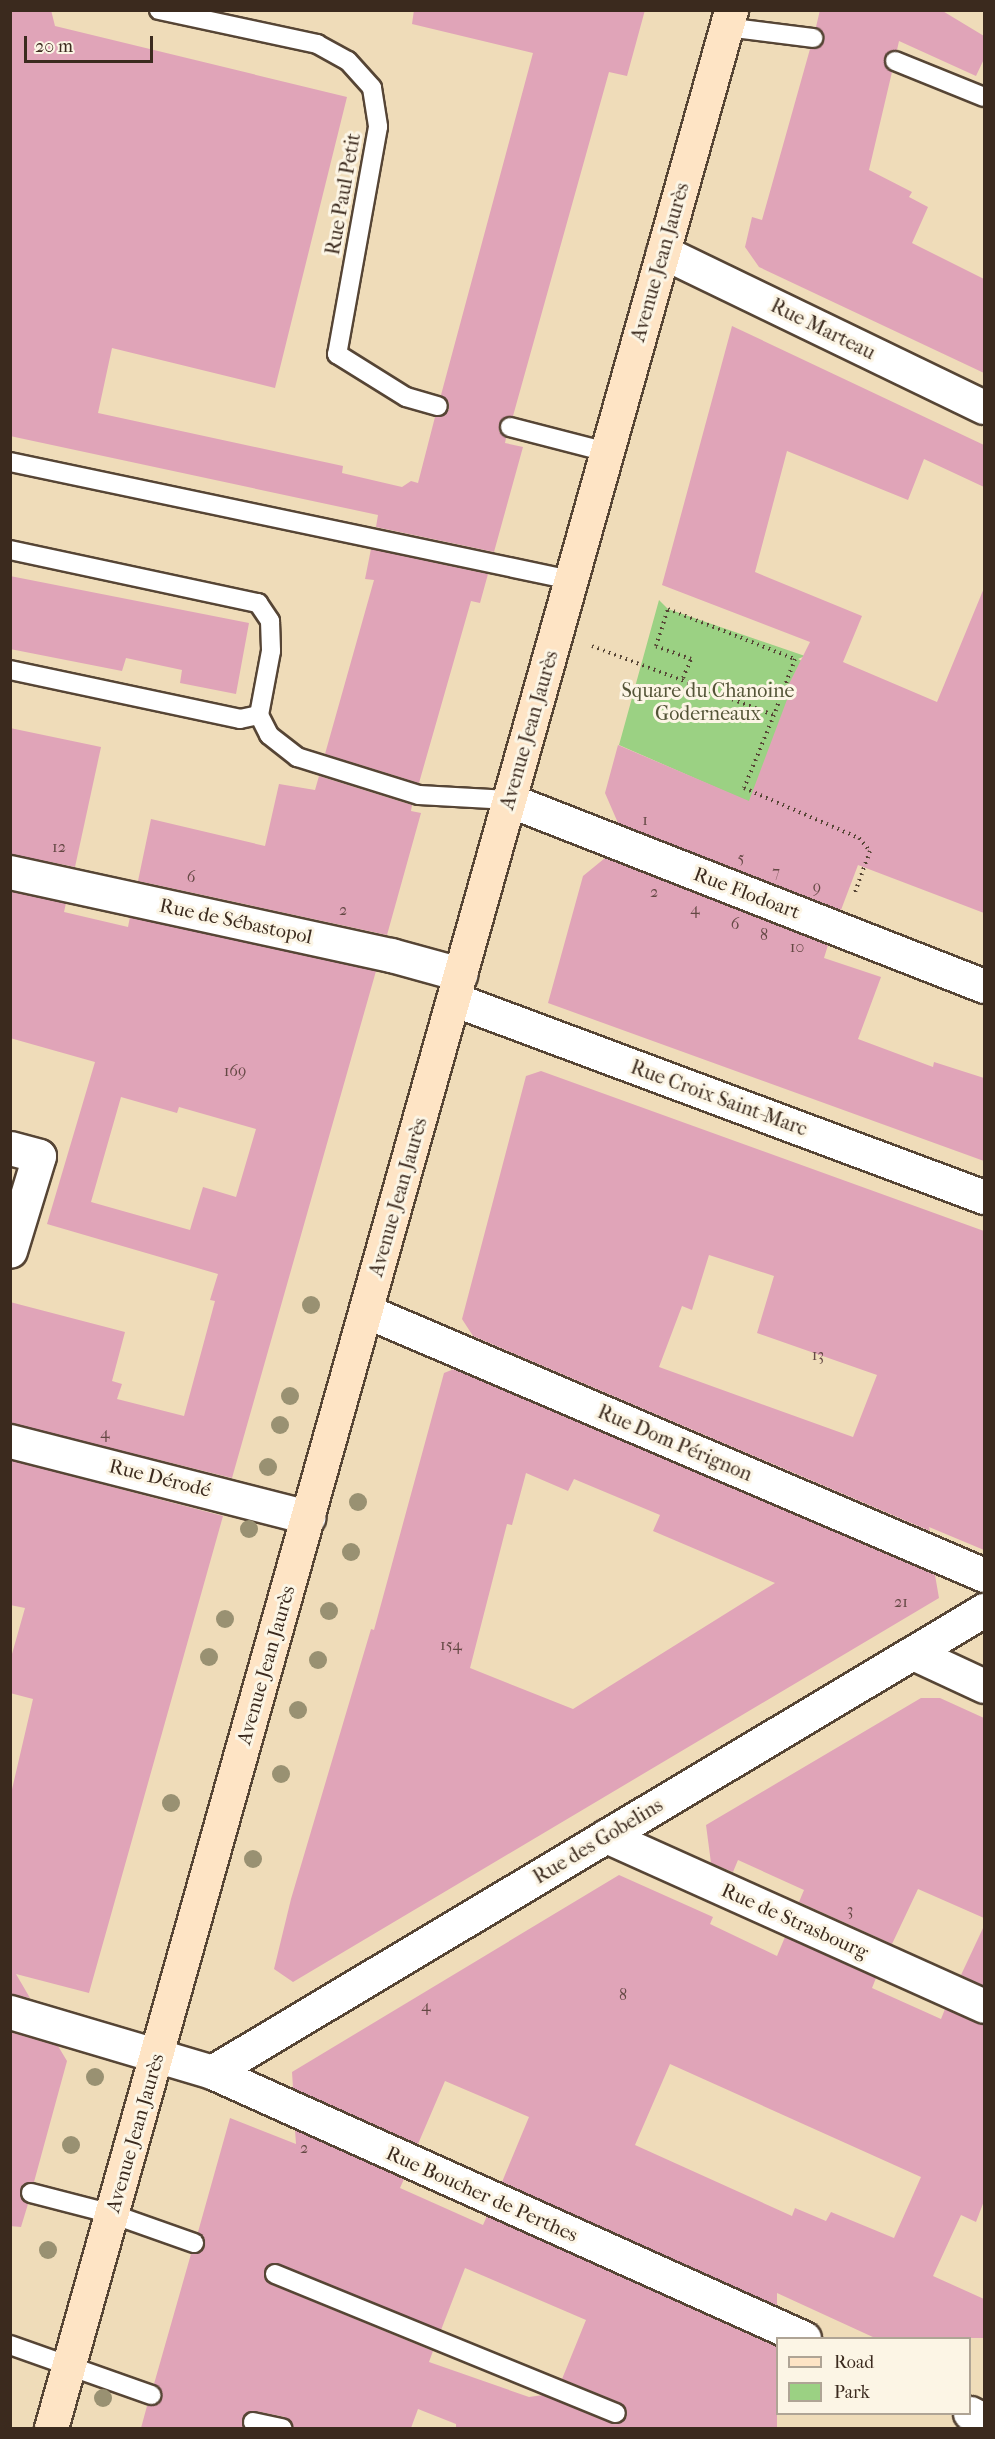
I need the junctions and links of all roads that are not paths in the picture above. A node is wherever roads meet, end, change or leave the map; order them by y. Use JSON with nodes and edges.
{"nodes":[{"id":1,"x":159,"y":10,"type":"edge"},
{"id":2,"x":728,"y":19,"type":"edge"},
{"id":3,"x":813,"y":39,"type":"dead end"},
{"id":4,"x":895,"y":61,"type":"dead end"},
{"id":5,"x":984,"y":97,"type":"edge"},
{"id":6,"x":663,"y":252,"type":"junction"},
{"id":7,"x":438,"y":405,"type":"dead end"},
{"id":8,"x":984,"y":407,"type":"edge"},
{"id":9,"x":510,"y":427,"type":"dead end"},
{"id":10,"x":607,"y":452,"type":"junction"},
{"id":11,"x":10,"y":462,"type":"edge"},
{"id":12,"x":10,"y":550,"type":"edge"},
{"id":13,"x":571,"y":580,"type":"junction"},
{"id":14,"x":10,"y":670,"type":"edge"},
{"id":15,"x":259,"y":715,"type":"junction"},
{"id":16,"x":509,"y":800,"type":"junction"},
{"id":17,"x":10,"y":872,"type":"edge"},
{"id":18,"x":457,"y":986,"type":"junction"},
{"id":19,"x":984,"y":986,"type":"edge"},
{"id":20,"x":10,"y":1148,"type":"edge"},
{"id":21,"x":984,"y":1197,"type":"edge"},
{"id":22,"x":10,"y":1251,"type":"edge"},
{"id":23,"x":366,"y":1311,"type":"junction"},
{"id":24,"x":10,"y":1441,"type":"edge"},
{"id":25,"x":308,"y":1517,"type":"junction"},
{"id":26,"x":984,"y":1575,"type":"edge"},
{"id":27,"x":984,"y":1610,"type":"edge"},
{"id":28,"x":914,"y":1653,"type":"junction"},
{"id":29,"x":984,"y":1686,"type":"edge"},
{"id":30,"x":606,"y":1836,"type":"junction"},
{"id":31,"x":984,"y":2006,"type":"edge"},
{"id":32,"x":10,"y":2012,"type":"edge"},
{"id":33,"x":158,"y":2054,"type":"junction"},
{"id":34,"x":212,"y":2073,"type":"junction"},
{"id":35,"x":31,"y":2193,"type":"dead end"},
{"id":36,"x":112,"y":2214,"type":"junction"},
{"id":37,"x":195,"y":2243,"type":"dead end"},
{"id":38,"x":275,"y":2274,"type":"dead end"},
{"id":39,"x":802,"y":2337,"type":"edge"},
{"id":40,"x":10,"y":2345,"type":"edge"},
{"id":41,"x":69,"y":2368,"type":"junction"},
{"id":42,"x":151,"y":2395,"type":"dead end"},
{"id":43,"x":616,"y":2413,"type":"dead end"},
{"id":44,"x":253,"y":2422,"type":"dead end"},
{"id":45,"x":51,"y":2428,"type":"edge"},
{"id":46,"x":282,"y":2428,"type":"edge"}],
"edges":[{"from":1,"to":7,"type":"lane","name":"Rue Paul Petit"},
{"from":2,"to":3,"type":"lane","name":"Avenue Jean Jaurès"},
{"from":2,"to":6,"type":"main road","name":"Avenue Jean Jaurès"},
{"from":4,"to":5,"type":"lane"},
{"from":6,"to":8,"type":"street","name":"Rue Marteau"},
{"from":6,"to":10,"type":"main road","name":"Avenue Jean Jaurès"},
{"from":9,"to":10,"type":"lane"},
{"from":10,"to":13,"type":"main road","name":"Avenue Jean Jaurès"},
{"from":11,"to":13,"type":"lane"},
{"from":12,"to":15,"type":"lane"},
{"from":13,"to":16,"type":"main road","name":"Avenue Jean Jaurès"},
{"from":14,"to":15,"type":"lane"},
{"from":15,"to":16,"type":"lane"},
{"from":16,"to":18,"type":"main road","name":"Avenue Jean Jaurès"},
{"from":16,"to":19,"type":"street","name":"Rue Flodoart"},
{"from":17,"to":18,"type":"street","name":"Rue de Sébastopol"},
{"from":18,"to":21,"type":"street","name":"Rue Croix Saint-Marc"},
{"from":18,"to":23,"type":"main road","name":"Avenue Jean Jaurès"},
{"from":20,"to":22,"type":"street"},
{"from":23,"to":25,"type":"main road","name":"Avenue Jean Jaurès"},
{"from":23,"to":26,"type":"street","name":"Rue Dom Pérignon"},
{"from":24,"to":25,"type":"street","name":"Rue Dérodé"},
{"from":25,"to":33,"type":"main road","name":"Avenue Jean Jaurès"},
{"from":27,"to":28,"type":"street","name":"Rue des Gobelins"},
{"from":28,"to":29,"type":"street"},
{"from":28,"to":30,"type":"street","name":"Rue des Gobelins"},
{"from":30,"to":31,"type":"street","name":"Rue de Strasbourg"},
{"from":30,"to":34,"type":"street","name":"Rue des Gobelins"},
{"from":32,"to":33,"type":"street","name":"Rue Boucher de Perthes"},
{"from":33,"to":34,"type":"street","name":"Rue Boucher de Perthes"},
{"from":33,"to":36,"type":"main road","name":"Avenue Jean Jaurès"},
{"from":34,"to":39,"type":"street","name":"Rue Boucher de Perthes"},
{"from":35,"to":36,"type":"lane"},
{"from":36,"to":37,"type":"lane"},
{"from":36,"to":41,"type":"main road","name":"Avenue Jean Jaurès"},
{"from":38,"to":43,"type":"lane"},
{"from":40,"to":41,"type":"lane"},
{"from":41,"to":42,"type":"lane"},
{"from":41,"to":45,"type":"main road","name":"Avenue Jean Jaurès"},
{"from":44,"to":46,"type":"lane"}]}
